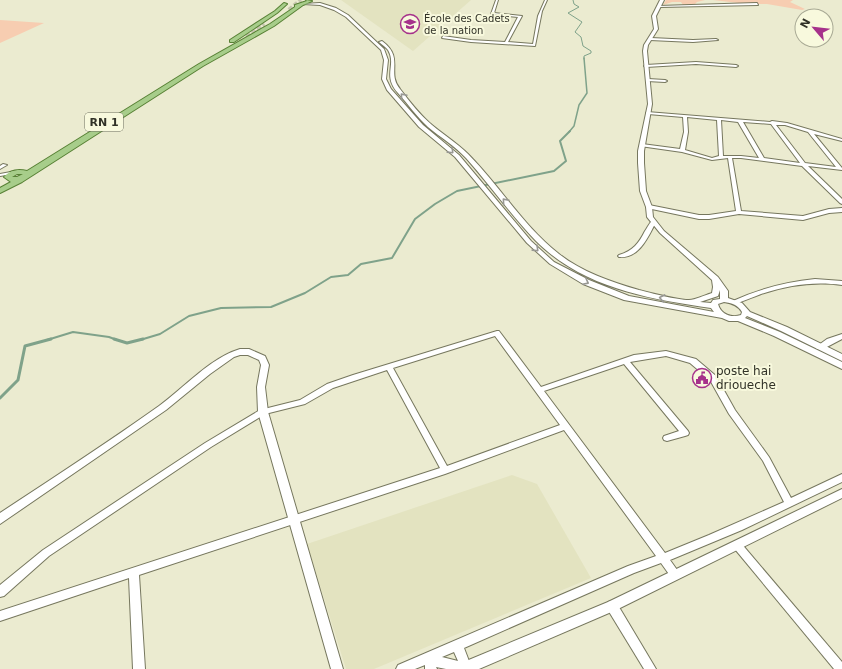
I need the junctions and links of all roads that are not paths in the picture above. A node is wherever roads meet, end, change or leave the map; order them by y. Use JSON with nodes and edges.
{"nodes":[{"id":1,"x":309,"y":0,"type":"edge"},
{"id":2,"x":497,"y":0,"type":"edge"},
{"id":3,"x":546,"y":0,"type":"edge"},
{"id":4,"x":662,"y":0,"type":"edge"},
{"id":5,"x":277,"y":3,"type":"dead end"},
{"id":6,"x":757,"y":4,"type":"dead end"},
{"id":7,"x":303,"y":5,"type":"junction"},
{"id":8,"x":659,"y":6,"type":"junction"},
{"id":9,"x":286,"y":7,"type":"edge"},
{"id":10,"x":266,"y":25,"type":"tunnel mouth"},
{"id":11,"x":247,"y":36,"type":"junction"},
{"id":12,"x":443,"y":37,"type":"dead end"},
{"id":13,"x":651,"y":39,"type":"junction"},
{"id":14,"x":716,"y":40,"type":"dead end"},
{"id":15,"x":506,"y":43,"type":"junction"},
{"id":16,"x":646,"y":66,"type":"junction"},
{"id":17,"x":736,"y":66,"type":"dead end"},
{"id":18,"x":648,"y":80,"type":"junction"},
{"id":19,"x":665,"y":81,"type":"dead end"},
{"id":20,"x":648,"y":113,"type":"junction"},
{"id":21,"x":685,"y":116,"type":"junction"},
{"id":22,"x":719,"y":119,"type":"junction"},
{"id":23,"x":740,"y":121,"type":"junction"},
{"id":24,"x":772,"y":122,"type":"junction"},
{"id":25,"x":810,"y":131,"type":"junction"},
{"id":26,"x":842,"y":140,"type":"edge"},
{"id":27,"x":642,"y":145,"type":"junction"},
{"id":28,"x":682,"y":151,"type":"junction"},
{"id":29,"x":721,"y":157,"type":"junction"},
{"id":30,"x":730,"y":158,"type":"junction"},
{"id":31,"x":763,"y":160,"type":"junction"},
{"id":32,"x":5,"y":165,"type":"dead end"},
{"id":33,"x":804,"y":165,"type":"junction"},
{"id":34,"x":0,"y":168,"type":"edge"},
{"id":35,"x":834,"y":168,"type":"junction"},
{"id":36,"x":841,"y":169,"type":"edge"},
{"id":37,"x":842,"y":175,"type":"edge"},
{"id":38,"x":9,"y":176,"type":"edge"},
{"id":39,"x":25,"y":176,"type":"junction"},
{"id":40,"x":0,"y":186,"type":"edge"},
{"id":41,"x":0,"y":191,"type":"edge"},
{"id":42,"x":842,"y":202,"type":"edge"},
{"id":43,"x":842,"y":210,"type":"edge"},
{"id":44,"x":739,"y":212,"type":"junction"},
{"id":45,"x":650,"y":214,"type":"junction"},
{"id":46,"x":621,"y":256,"type":"dead end"},
{"id":47,"x":714,"y":279,"type":"junction"},
{"id":48,"x":842,"y":283,"type":"edge"},
{"id":49,"x":724,"y":300,"type":"junction"},
{"id":50,"x":688,"y":302,"type":"junction"},
{"id":51,"x":735,"y":302,"type":"junction"},
{"id":52,"x":714,"y":306,"type":"junction"},
{"id":53,"x":746,"y":313,"type":"junction"},
{"id":54,"x":724,"y":316,"type":"junction"},
{"id":55,"x":737,"y":318,"type":"junction"},
{"id":56,"x":840,"y":338,"type":"edge"},
{"id":57,"x":820,"y":347,"type":"junction"},
{"id":58,"x":842,"y":358,"type":"edge"},
{"id":59,"x":625,"y":361,"type":"junction"},
{"id":60,"x":842,"y":366,"type":"edge"},
{"id":61,"x":389,"y":367,"type":"junction"},
{"id":62,"x":539,"y":390,"type":"junction"},
{"id":63,"x":262,"y":412,"type":"junction"},
{"id":64,"x":565,"y":426,"type":"junction"},
{"id":65,"x":667,"y":438,"type":"dead end"},
{"id":66,"x":445,"y":470,"type":"junction"},
{"id":67,"x":842,"y":478,"type":"edge"},
{"id":68,"x":842,"y":493,"type":"edge"},
{"id":69,"x":789,"y":503,"type":"junction"},
{"id":70,"x":0,"y":519,"type":"edge"},
{"id":71,"x":295,"y":519,"type":"junction"},
{"id":72,"x":737,"y":544,"type":"junction"},
{"id":73,"x":663,"y":559,"type":"junction"},
{"id":74,"x":134,"y":572,"type":"junction"},
{"id":75,"x":675,"y":574,"type":"junction"},
{"id":76,"x":0,"y":592,"type":"edge"},
{"id":77,"x":612,"y":606,"type":"junction"},
{"id":78,"x":0,"y":616,"type":"edge"},
{"id":79,"x":457,"y":645,"type":"junction"},
{"id":80,"x":480,"y":666,"type":"edge"},
{"id":81,"x":466,"y":668,"type":"edge"},
{"id":82,"x":139,"y":669,"type":"edge"},
{"id":83,"x":337,"y":669,"type":"edge"},
{"id":84,"x":402,"y":669,"type":"edge"},
{"id":85,"x":431,"y":669,"type":"edge"},
{"id":86,"x":650,"y":669,"type":"edge"},
{"id":87,"x":840,"y":669,"type":"edge"}],
"edges":[{"from":1,"to":7,"type":"main road"},
{"from":50,"to":1,"type":"street","one_way":true},
{"from":2,"to":15,"type":"street"},
{"from":3,"to":15,"type":"street"},
{"from":4,"to":8,"type":"street"},
{"from":5,"to":9,"type":"main road"},
{"from":6,"to":8,"type":"street"},
{"from":7,"to":9,"type":"main road"},
{"from":7,"to":11,"type":"main road","number":"RN 1"},
{"from":7,"to":54,"type":"street","one_way":true},
{"from":8,"to":13,"type":"street"},
{"from":9,"to":10,"type":"main road"},
{"from":9,"to":11,"type":"main road"},
{"from":9,"to":11,"type":"main road"},
{"from":11,"to":38,"type":"main road","number":"RN 1"},
{"from":11,"to":39,"type":"main road","number":"RN 1"},
{"from":12,"to":15,"type":"street"},
{"from":13,"to":14,"type":"street"},
{"from":13,"to":16,"type":"street"},
{"from":16,"to":17,"type":"street"},
{"from":16,"to":18,"type":"street"},
{"from":18,"to":19,"type":"street"},
{"from":18,"to":20,"type":"street"},
{"from":20,"to":21,"type":"street"},
{"from":20,"to":27,"type":"street"},
{"from":21,"to":22,"type":"street"},
{"from":21,"to":28,"type":"street"},
{"from":22,"to":23,"type":"street"},
{"from":22,"to":29,"type":"street"},
{"from":23,"to":24,"type":"street"},
{"from":23,"to":31,"type":"street"},
{"from":24,"to":25,"type":"street"},
{"from":24,"to":33,"type":"street"},
{"from":25,"to":26,"type":"street"},
{"from":25,"to":36,"type":"street"},
{"from":27,"to":28,"type":"street"},
{"from":27,"to":45,"type":"street"},
{"from":28,"to":29,"type":"street"},
{"from":29,"to":30,"type":"street"},
{"from":30,"to":31,"type":"street"},
{"from":30,"to":44,"type":"street"},
{"from":31,"to":33,"type":"street"},
{"from":32,"to":34,"type":"street"},
{"from":33,"to":35,"type":"street"},
{"from":33,"to":42,"type":"street"},
{"from":35,"to":36,"type":"street"},
{"from":35,"to":37,"type":"street"},
{"from":38,"to":39,"type":"main road"},
{"from":38,"to":40,"type":"main road","number":"RN 1"},
{"from":39,"to":41,"type":"main road","number":"RN 1"},
{"from":43,"to":44,"type":"street"},
{"from":44,"to":45,"type":"street"},
{"from":45,"to":46,"type":"street"},
{"from":45,"to":47,"type":"street"},
{"from":47,"to":49,"type":"street"},
{"from":47,"to":50,"type":"street"},
{"from":48,"to":51,"type":"street"},
{"from":49,"to":51,"type":"street"},
{"from":49,"to":52,"type":"street"},
{"from":50,"to":52,"type":"street"},
{"from":51,"to":53,"type":"street"},
{"from":52,"to":54,"type":"street"},
{"from":53,"to":55,"type":"street"},
{"from":53,"to":57,"type":"street"},
{"from":54,"to":55,"type":"street"},
{"from":55,"to":60,"type":"street"},
{"from":56,"to":57,"type":"street"},
{"from":57,"to":58,"type":"street"},
{"from":59,"to":62,"type":"street"},
{"from":59,"to":65,"type":"street"},
{"from":59,"to":69,"type":"street"},
{"from":61,"to":62,"type":"street"},
{"from":61,"to":63,"type":"street"},
{"from":61,"to":66,"type":"street"},
{"from":62,"to":64,"type":"street"},
{"from":63,"to":70,"type":"street"},
{"from":63,"to":71,"type":"street"},
{"from":63,"to":76,"type":"street"},
{"from":64,"to":66,"type":"street"},
{"from":64,"to":73,"type":"street"},
{"from":66,"to":71,"type":"street"},
{"from":67,"to":69,"type":"street"},
{"from":68,"to":72,"type":"street"},
{"from":69,"to":73,"type":"street"},
{"from":71,"to":74,"type":"street"},
{"from":71,"to":83,"type":"street"},
{"from":72,"to":75,"type":"street"},
{"from":72,"to":87,"type":"street"},
{"from":73,"to":75,"type":"street"},
{"from":73,"to":79,"type":"street"},
{"from":74,"to":78,"type":"street"},
{"from":74,"to":82,"type":"street"},
{"from":75,"to":77,"type":"street"},
{"from":77,"to":80,"type":"street"},
{"from":77,"to":86,"type":"street"},
{"from":79,"to":81,"type":"street"},
{"from":79,"to":84,"type":"street"},
{"from":80,"to":81,"type":"street"},
{"from":81,"to":85,"type":"street"}]}
